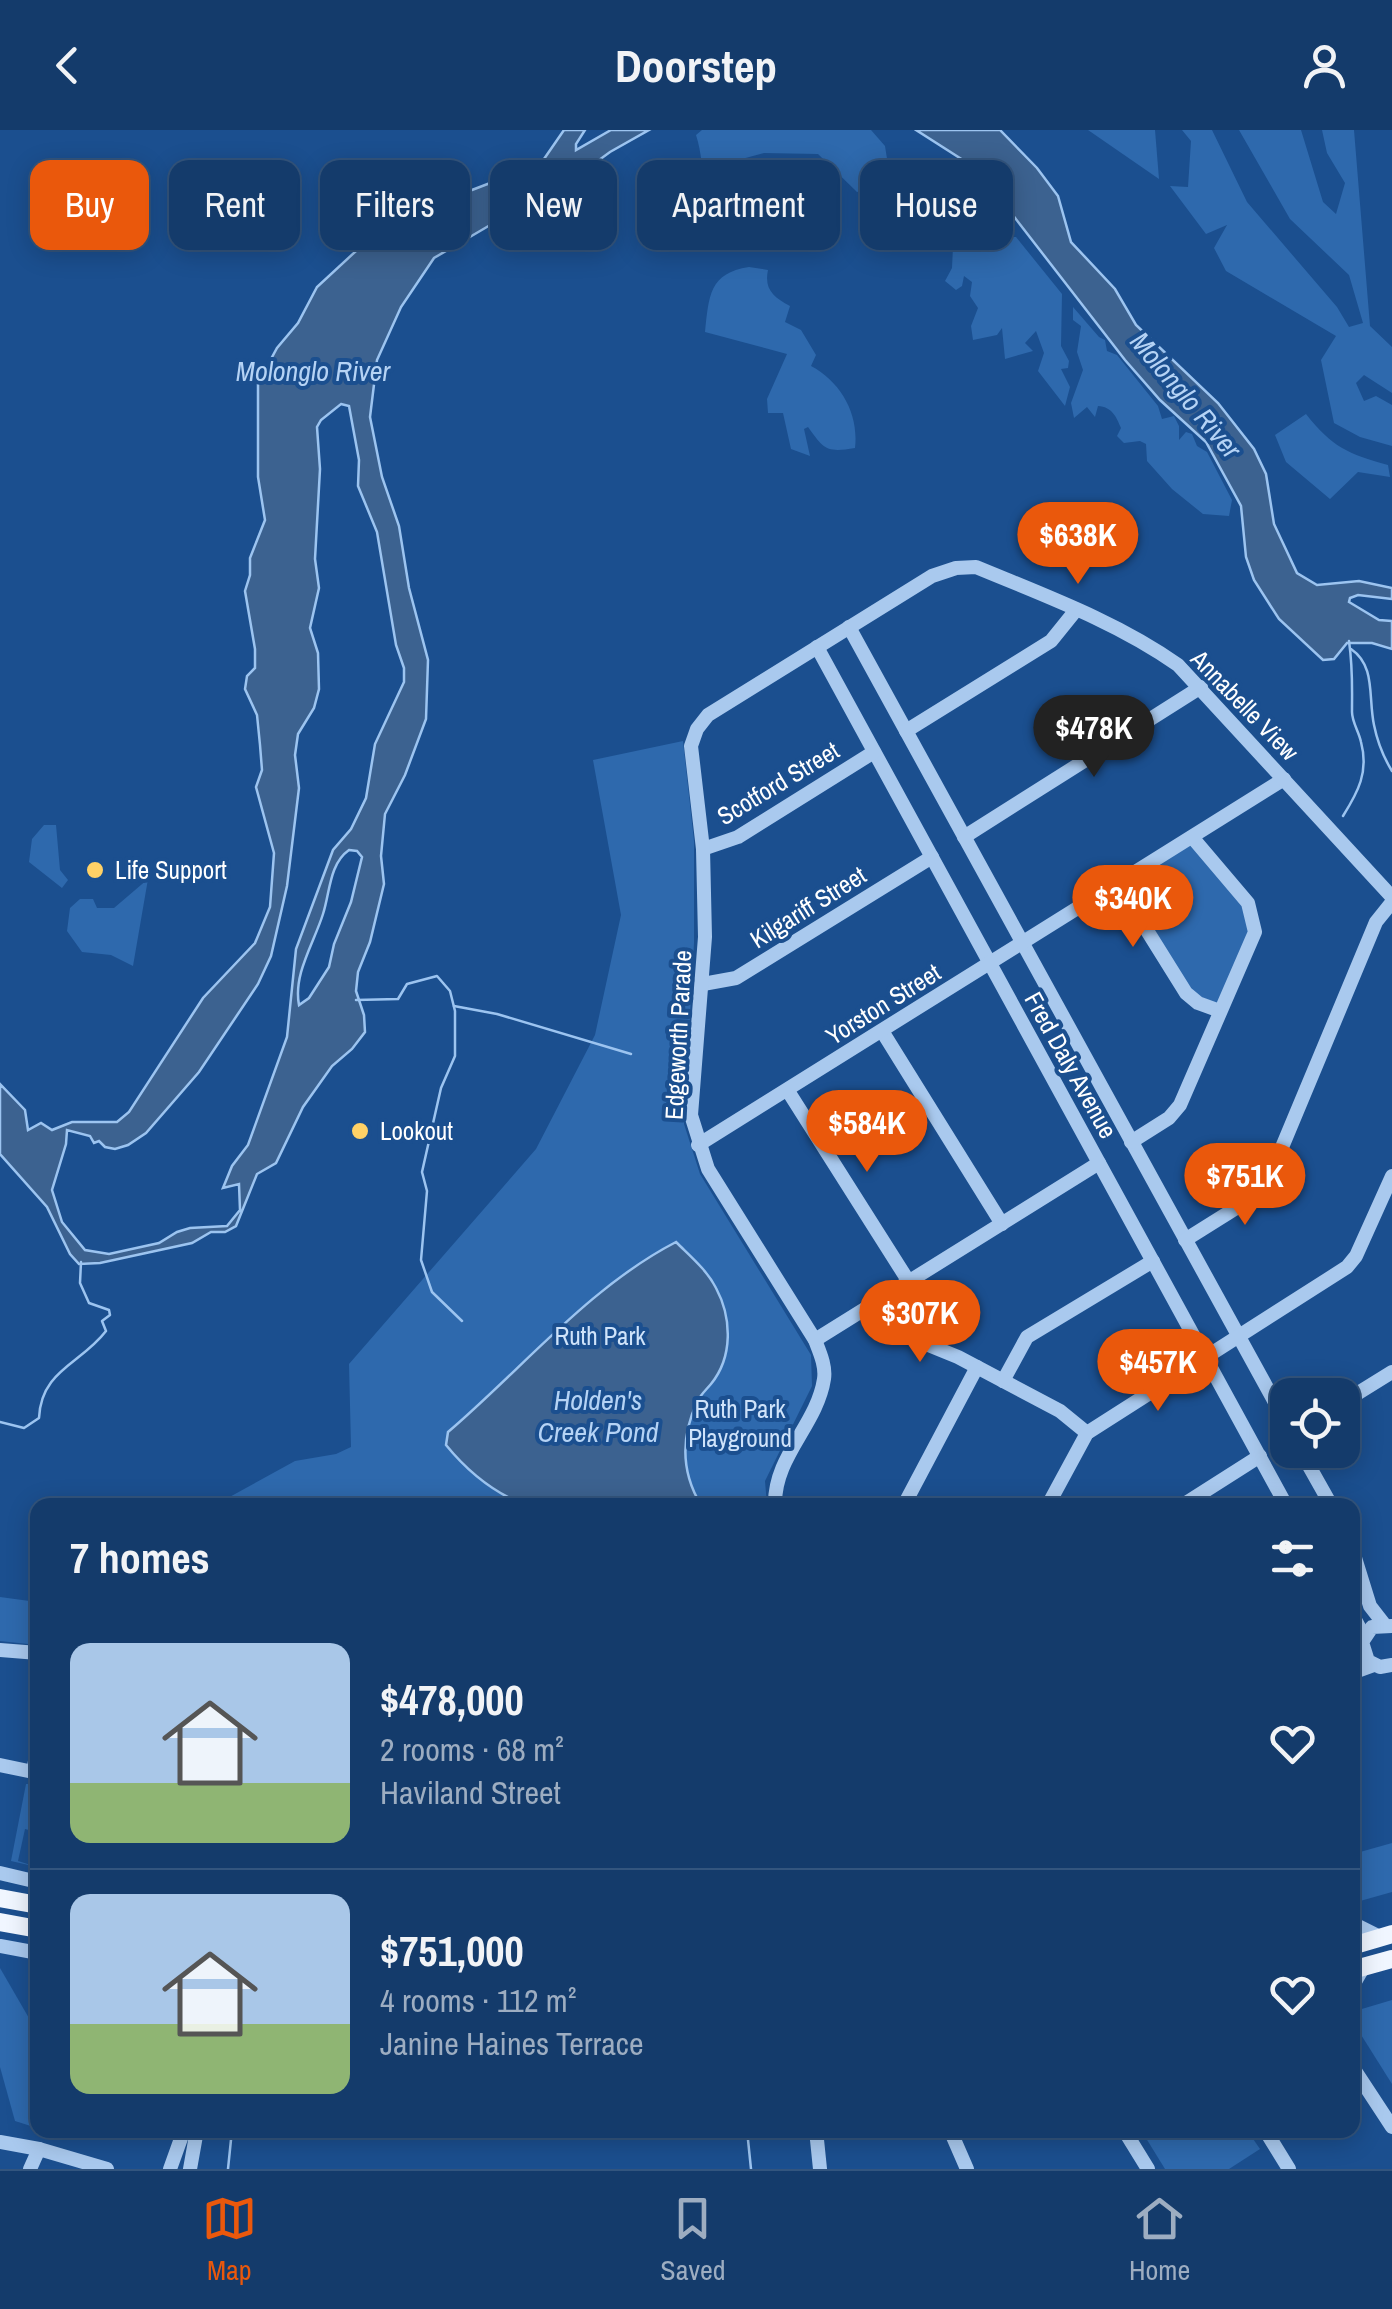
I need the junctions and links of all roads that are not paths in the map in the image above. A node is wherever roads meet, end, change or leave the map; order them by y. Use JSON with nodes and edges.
{"nodes":[{"id":1,"x":1076,"y":610,"type":"junction"},
{"id":2,"x":848,"y":628,"type":"junction"},
{"id":3,"x":817,"y":647,"type":"junction"},
{"id":4,"x":1201,"y":687,"type":"junction"},
{"id":5,"x":906,"y":731,"type":"junction"},
{"id":6,"x":874,"y":752,"type":"junction"},
{"id":7,"x":1284,"y":779,"type":"junction"},
{"id":8,"x":964,"y":837,"type":"junction"},
{"id":9,"x":1192,"y":837,"type":"junction"},
{"id":10,"x":703,"y":848,"type":"junction"},
{"id":11,"x":932,"y":857,"type":"junction"},
{"id":12,"x":1118,"y":884,"type":"junction"},
{"id":13,"x":1392,"y":900,"type":"edge"},
{"id":14,"x":1022,"y":944,"type":"junction"},
{"id":15,"x":990,"y":964,"type":"junction"},
{"id":16,"x":703,"y":984,"type":"junction"},
{"id":17,"x":1220,"y":1011,"type":"junction"},
{"id":18,"x":882,"y":1032,"type":"junction"},
{"id":19,"x":788,"y":1090,"type":"junction"},
{"id":20,"x":1132,"y":1142,"type":"junction"},
{"id":21,"x":698,"y":1144,"type":"junction"},
{"id":22,"x":1099,"y":1163,"type":"junction"},
{"id":23,"x":1392,"y":1176,"type":"edge"},
{"id":24,"x":1002,"y":1224,"type":"junction"},
{"id":25,"x":1185,"y":1240,"type":"junction"},
{"id":26,"x":1152,"y":1261,"type":"junction"},
{"id":27,"x":909,"y":1282,"type":"junction"},
{"id":28,"x":876,"y":1302,"type":"junction"},
{"id":29,"x":1238,"y":1337,"type":"junction"},
{"id":30,"x":815,"y":1340,"type":"junction"},
{"id":31,"x":1206,"y":1358,"type":"junction"},
{"id":32,"x":977,"y":1367,"type":"junction"},
{"id":33,"x":1392,"y":1372,"type":"edge"},
{"id":34,"x":1003,"y":1381,"type":"junction"},
{"id":35,"x":1360,"y":1392,"type":"edge"},
{"id":36,"x":1270,"y":1394,"type":"edge"},
{"id":37,"x":1087,"y":1433,"type":"junction"},
{"id":38,"x":1260,"y":1456,"type":"junction"},
{"id":39,"x":1310,"y":1468,"type":"edge"},
{"id":40,"x":775,"y":1498,"type":"edge"},
{"id":41,"x":908,"y":1498,"type":"edge"},
{"id":42,"x":1052,"y":1498,"type":"edge"},
{"id":43,"x":1193,"y":1498,"type":"edge"},
{"id":44,"x":1282,"y":1498,"type":"edge"},
{"id":45,"x":1327,"y":1498,"type":"edge"},
{"id":46,"x":1360,"y":1574,"type":"edge"},
{"id":47,"x":1389,"y":1625,"type":"edge"},
{"id":48,"x":1360,"y":1629,"type":"edge"},
{"id":49,"x":1364,"y":1636,"type":"junction"},
{"id":50,"x":0,"y":1650,"type":"edge"},
{"id":51,"x":30,"y":1652,"type":"edge"},
{"id":52,"x":1376,"y":1665,"type":"edge"},
{"id":53,"x":0,"y":1765,"type":"edge"},
{"id":54,"x":30,"y":1771,"type":"edge"},
{"id":55,"x":0,"y":1873,"type":"edge"},
{"id":56,"x":30,"y":1880,"type":"edge"},
{"id":57,"x":0,"y":1898,"type":"edge"},
{"id":58,"x":30,"y":1904,"type":"edge"},
{"id":59,"x":0,"y":1922,"type":"edge"},
{"id":60,"x":1360,"y":1926,"type":"edge"},
{"id":61,"x":30,"y":1928,"type":"edge"},
{"id":62,"x":1388,"y":1935,"type":"edge"},
{"id":63,"x":1360,"y":1944,"type":"edge"},
{"id":64,"x":0,"y":1946,"type":"edge"},
{"id":65,"x":30,"y":1951,"type":"edge"},
{"id":66,"x":1392,"y":1959,"type":"edge"},
{"id":67,"x":1360,"y":1968,"type":"edge"},
{"id":68,"x":1360,"y":2078,"type":"edge"},
{"id":69,"x":1392,"y":2127,"type":"edge"},
{"id":70,"x":182,"y":2138,"type":"edge"},
{"id":71,"x":195,"y":2138,"type":"edge"},
{"id":72,"x":817,"y":2138,"type":"edge"},
{"id":73,"x":953,"y":2138,"type":"edge"},
{"id":74,"x":1129,"y":2138,"type":"edge"},
{"id":75,"x":1270,"y":2138,"type":"edge"},
{"id":76,"x":0,"y":2142,"type":"edge"},
{"id":77,"x":38,"y":2149,"type":"junction"},
{"id":78,"x":30,"y":2169,"type":"edge"},
{"id":79,"x":107,"y":2169,"type":"edge"},
{"id":80,"x":174,"y":2169,"type":"edge"},
{"id":81,"x":190,"y":2169,"type":"edge"},
{"id":82,"x":820,"y":2169,"type":"edge"},
{"id":83,"x":967,"y":2169,"type":"edge"},
{"id":84,"x":1148,"y":2169,"type":"edge"},
{"id":85,"x":1289,"y":2169,"type":"edge"}],
"edges":[{"from":1,"to":2,"type":"street","name":"Annabelle View"},
{"from":1,"to":4,"type":"street","name":"Annabelle View"},
{"from":1,"to":5,"type":"street"},
{"from":2,"to":3,"type":"street","name":"Annabelle View"},
{"from":2,"to":5,"type":"street","name":"Fred Daly Avenue"},
{"from":3,"to":6,"type":"street","name":"Fred Daly Avenue"},
{"from":3,"to":10,"type":"street","name":"Edgeworth Parade"},
{"from":4,"to":7,"type":"street","name":"Annabelle View"},
{"from":4,"to":8,"type":"street"},
{"from":5,"to":8,"type":"street","name":"Fred Daly Avenue"},
{"from":6,"to":10,"type":"street","name":"Scotford Street"},
{"from":6,"to":11,"type":"street","name":"Fred Daly Avenue"},
{"from":7,"to":9,"type":"street","name":"Yorston Street"},
{"from":7,"to":13,"type":"street","name":"Annabelle View"},
{"from":8,"to":14,"type":"street","name":"Fred Daly Avenue"},
{"from":9,"to":12,"type":"street","name":"Yorston Street"},
{"from":9,"to":17,"type":"street"},
{"from":10,"to":16,"type":"street","name":"Edgeworth Parade"},
{"from":11,"to":15,"type":"street","name":"Fred Daly Avenue"},
{"from":11,"to":16,"type":"street","name":"Kilgariff Street"},
{"from":12,"to":14,"type":"street","name":"Yorston Street"},
{"from":12,"to":17,"type":"street"},
{"from":13,"to":25,"type":"street"},
{"from":14,"to":15,"type":"street","name":"Yorston Street"},
{"from":14,"to":20,"type":"street","name":"Fred Daly Avenue"},
{"from":15,"to":18,"type":"street","name":"Yorston Street"},
{"from":15,"to":22,"type":"street","name":"Fred Daly Avenue"},
{"from":16,"to":21,"type":"street","name":"Edgeworth Parade"},
{"from":17,"to":20,"type":"street"},
{"from":18,"to":19,"type":"street","name":"Yorston Street"},
{"from":18,"to":24,"type":"street"},
{"from":19,"to":21,"type":"street","name":"Yorston Street"},
{"from":19,"to":27,"type":"street"},
{"from":20,"to":25,"type":"street","name":"Fred Daly Avenue"},
{"from":21,"to":30,"type":"street","name":"Edgeworth Parade"},
{"from":22,"to":24,"type":"street"},
{"from":22,"to":26,"type":"street","name":"Fred Daly Avenue"},
{"from":23,"to":29,"type":"street"},
{"from":24,"to":27,"type":"street"},
{"from":25,"to":29,"type":"street","name":"Fred Daly Avenue"},
{"from":26,"to":31,"type":"street","name":"Fred Daly Avenue"},
{"from":26,"to":34,"type":"street"},
{"from":27,"to":28,"type":"street"},
{"from":28,"to":30,"type":"street"},
{"from":28,"to":32,"type":"street"},
{"from":29,"to":31,"type":"street"},
{"from":29,"to":36,"type":"street","name":"Fred Daly Avenue"},
{"from":30,"to":40,"type":"street","name":"Edgeworth Parade"},
{"from":31,"to":37,"type":"street"},
{"from":31,"to":38,"type":"street","name":"Fred Daly Avenue"},
{"from":32,"to":34,"type":"street"},
{"from":32,"to":41,"type":"street"},
{"from":33,"to":35,"type":"street"},
{"from":34,"to":37,"type":"street"},
{"from":37,"to":42,"type":"street"},
{"from":38,"to":43,"type":"street"},
{"from":38,"to":44,"type":"street","name":"Fred Daly Avenue"},
{"from":39,"to":45,"type":"street"},
{"from":46,"to":47,"type":"street"},
{"from":47,"to":49,"type":"street"},
{"from":48,"to":49,"type":"street"},
{"from":49,"to":52,"type":"street"},
{"from":50,"to":51,"type":"street"},
{"from":53,"to":54,"type":"street"},
{"from":55,"to":56,"type":"street"},
{"from":57,"to":58,"type":"main road"},
{"from":59,"to":61,"type":"main road"},
{"from":60,"to":62,"type":"street"},
{"from":62,"to":63,"type":"main road"},
{"from":64,"to":65,"type":"street"},
{"from":66,"to":67,"type":"main road"},
{"from":68,"to":69,"type":"street"},
{"from":70,"to":80,"type":"street"},
{"from":71,"to":81,"type":"street"},
{"from":72,"to":82,"type":"street"},
{"from":73,"to":83,"type":"street"},
{"from":74,"to":84,"type":"street"},
{"from":75,"to":85,"type":"street"},
{"from":76,"to":77,"type":"street"},
{"from":77,"to":78,"type":"street"},
{"from":77,"to":79,"type":"street"}]}
